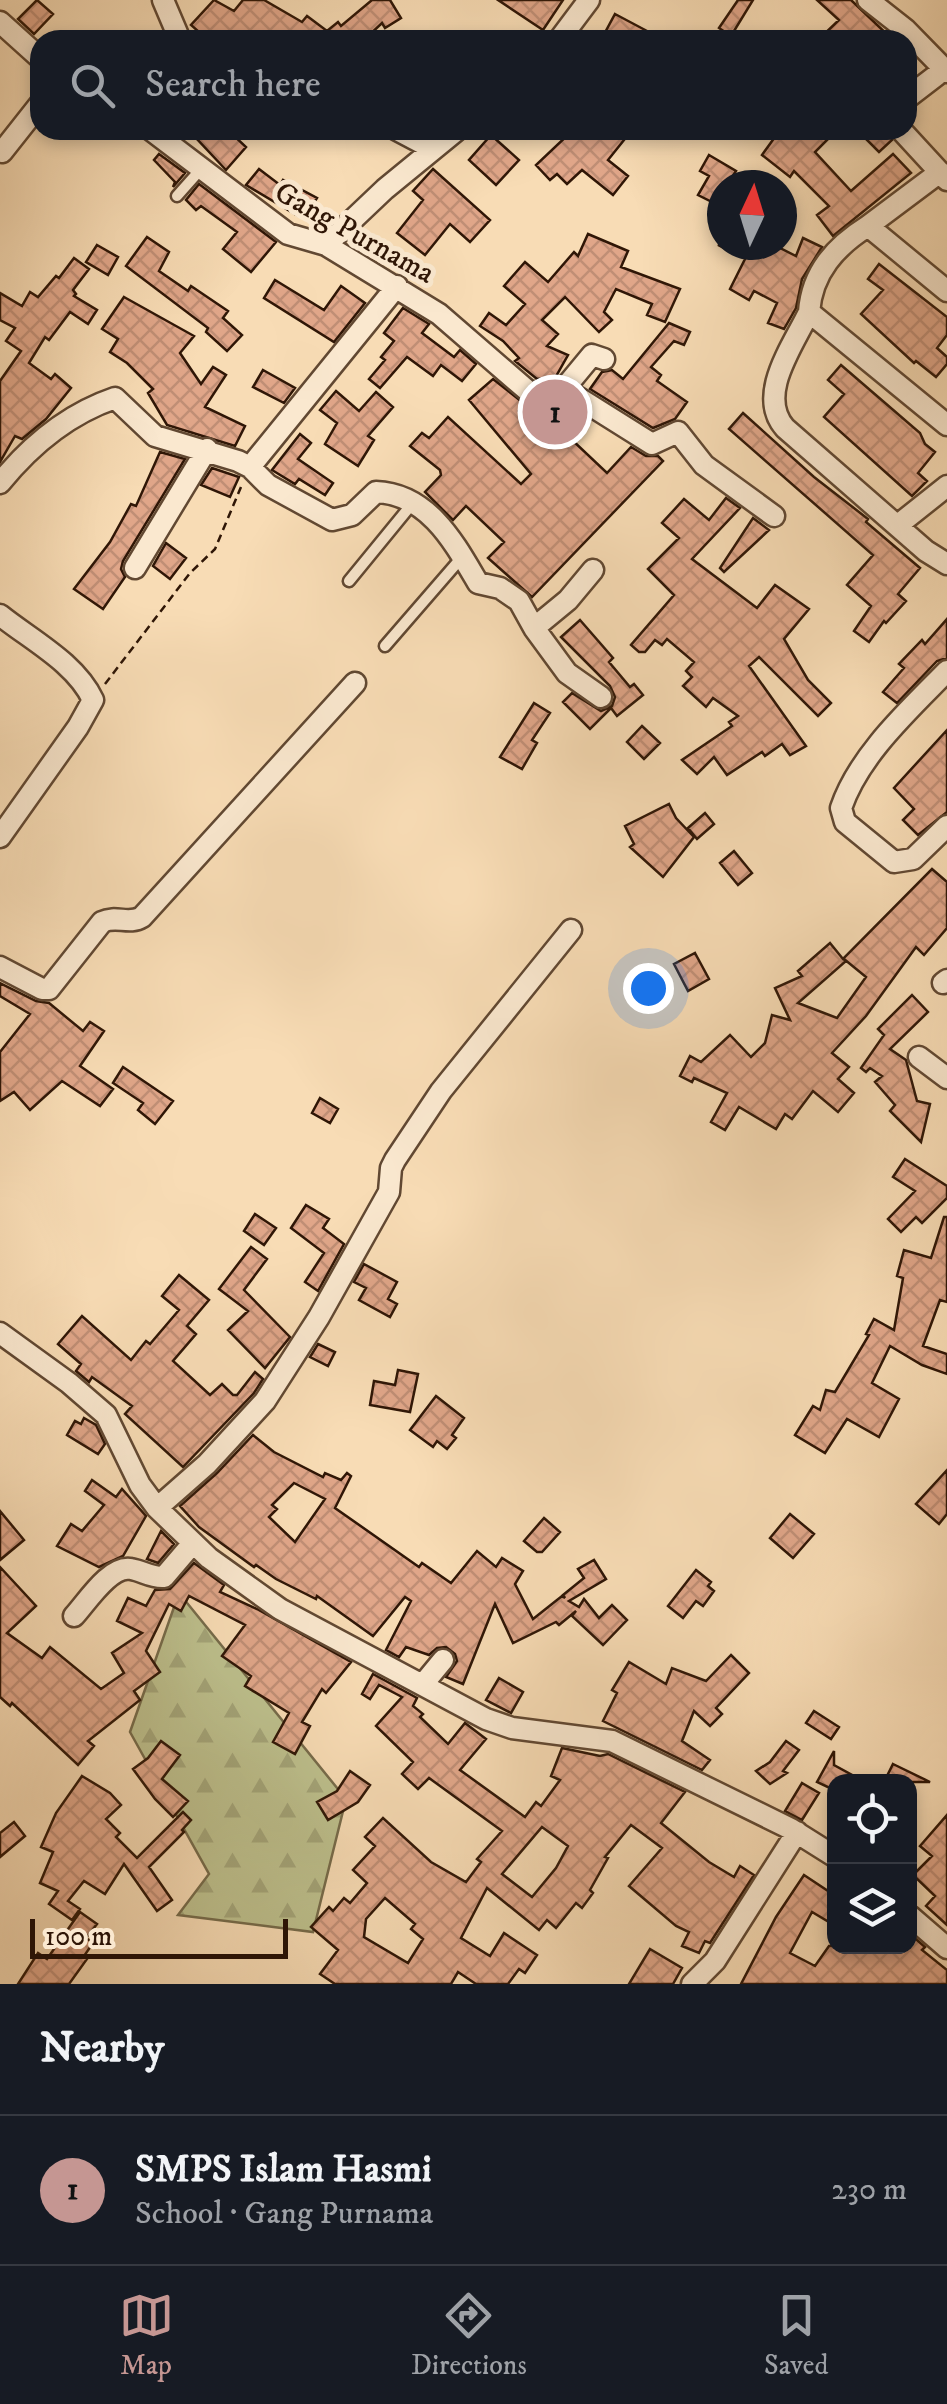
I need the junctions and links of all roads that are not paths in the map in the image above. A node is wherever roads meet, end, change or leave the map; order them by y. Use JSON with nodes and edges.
{"nodes":[{"id":1,"x":163,"y":0,"type":"edge"},
{"id":2,"x":589,"y":0,"type":"edge"},
{"id":3,"x":868,"y":0,"type":"edge"},
{"id":4,"x":0,"y":22,"type":"edge"},
{"id":5,"x":176,"y":30,"type":"edge"},
{"id":6,"x":566,"y":30,"type":"edge"},
{"id":7,"x":904,"y":30,"type":"edge"},
{"id":8,"x":917,"y":40,"type":"edge"},
{"id":9,"x":30,"y":49,"type":"edge"},
{"id":10,"x":942,"y":73,"type":"edge"},
{"id":11,"x":917,"y":91,"type":"edge"},
{"id":12,"x":30,"y":117,"type":"edge"},
{"id":13,"x":164,"y":140,"type":"edge"},
{"id":14,"x":417,"y":140,"type":"edge"},
{"id":15,"x":444,"y":140,"type":"edge"},
{"id":16,"x":911,"y":140,"type":"edge"},
{"id":17,"x":433,"y":148,"type":"junction"},
{"id":18,"x":2,"y":152,"type":"edge"},
{"id":19,"x":201,"y":169,"type":"junction"},
{"id":20,"x":943,"y":176,"type":"edge"},
{"id":21,"x":177,"y":196,"type":"dead end"},
{"id":22,"x":868,"y":226,"type":"junction"},
{"id":23,"x":326,"y":245,"type":"junction"},
{"id":24,"x":396,"y":286,"type":"junction"},
{"id":25,"x":947,"y":291,"type":"edge"},
{"id":26,"x":808,"y":312,"type":"junction"},
{"id":27,"x":604,"y":359,"type":"dead end"},
{"id":28,"x":563,"y":390,"type":"junction"},
{"id":29,"x":947,"y":425,"type":"edge"},
{"id":30,"x":207,"y":449,"type":"junction"},
{"id":31,"x":250,"y":467,"type":"junction"},
{"id":32,"x":0,"y":483,"type":"edge"},
{"id":33,"x":947,"y":486,"type":"edge"},
{"id":34,"x":412,"y":504,"type":"junction"},
{"id":35,"x":774,"y":516,"type":"dead end"},
{"id":36,"x":898,"y":524,"type":"junction"},
{"id":37,"x":463,"y":556,"type":"junction"},
{"id":38,"x":947,"y":564,"type":"edge"},
{"id":39,"x":135,"y":568,"type":"dead end"},
{"id":40,"x":593,"y":570,"type":"dead end"},
{"id":41,"x":348,"y":582,"type":"dead end"},
{"id":42,"x":0,"y":615,"type":"edge"},
{"id":43,"x":534,"y":628,"type":"junction"},
{"id":44,"x":385,"y":646,"type":"dead end"},
{"id":45,"x":947,"y":671,"type":"edge"},
{"id":46,"x":355,"y":684,"type":"dead end"},
{"id":47,"x":601,"y":696,"type":"dead end"},
{"id":48,"x":947,"y":826,"type":"edge"},
{"id":49,"x":0,"y":837,"type":"edge"},
{"id":50,"x":571,"y":930,"type":"dead end"},
{"id":51,"x":0,"y":967,"type":"edge"},
{"id":52,"x":919,"y":1057,"type":"dead end"},
{"id":53,"x":947,"y":1078,"type":"edge"},
{"id":54,"x":0,"y":1333,"type":"edge"},
{"id":55,"x":157,"y":1508,"type":"junction"},
{"id":56,"x":193,"y":1543,"type":"junction"},
{"id":57,"x":74,"y":1616,"type":"dead end"},
{"id":58,"x":444,"y":1660,"type":"dead end"},
{"id":59,"x":424,"y":1684,"type":"junction"},
{"id":60,"x":796,"y":1832,"type":"junction"},
{"id":61,"x":827,"y":1852,"type":"edge"},
{"id":62,"x":917,"y":1922,"type":"edge"},
{"id":63,"x":947,"y":1948,"type":"edge"},
{"id":64,"x":692,"y":1984,"type":"edge"}],
"edges":[{"from":1,"to":5,"type":"street"},
{"from":2,"to":6,"type":"street"},
{"from":3,"to":7,"type":"street"},
{"from":4,"to":9,"type":"street"},
{"from":8,"to":10,"type":"street"},
{"from":10,"to":11,"type":"street"},
{"from":12,"to":18,"type":"street"},
{"from":13,"to":19,"type":"street","name":"Gang Purnama"},
{"from":14,"to":17,"type":"street"},
{"from":15,"to":17,"type":"street"},
{"from":16,"to":20,"type":"street"},
{"from":17,"to":23,"type":"street"},
{"from":19,"to":21,"type":"lane"},
{"from":19,"to":23,"type":"street","name":"Gang Purnama"},
{"from":20,"to":22,"type":"street"},
{"from":22,"to":25,"type":"street"},
{"from":22,"to":26,"type":"street"},
{"from":23,"to":24,"type":"street","name":"Gang Purnama"},
{"from":24,"to":28,"type":"street","name":"Gang Purnama"},
{"from":24,"to":31,"type":"street"},
{"from":26,"to":29,"type":"street"},
{"from":26,"to":36,"type":"street"},
{"from":27,"to":28,"type":"street"},
{"from":28,"to":35,"type":"street","name":"Gang Purnama"},
{"from":30,"to":31,"type":"street"},
{"from":30,"to":32,"type":"street"},
{"from":30,"to":39,"type":"street"},
{"from":31,"to":34,"type":"street"},
{"from":33,"to":36,"type":"street"},
{"from":34,"to":37,"type":"street"},
{"from":34,"to":41,"type":"lane"},
{"from":36,"to":38,"type":"street"},
{"from":37,"to":43,"type":"street"},
{"from":37,"to":44,"type":"lane"},
{"from":40,"to":43,"type":"street"},
{"from":42,"to":49,"type":"street"},
{"from":43,"to":47,"type":"street"},
{"from":45,"to":48,"type":"street"},
{"from":46,"to":51,"type":"street"},
{"from":50,"to":55,"type":"street"},
{"from":52,"to":53,"type":"street"},
{"from":54,"to":55,"type":"street"},
{"from":55,"to":56,"type":"street"},
{"from":56,"to":57,"type":"street"},
{"from":56,"to":59,"type":"street"},
{"from":58,"to":59,"type":"street"},
{"from":59,"to":60,"type":"street"},
{"from":60,"to":61,"type":"street"},
{"from":60,"to":64,"type":"street"},
{"from":62,"to":63,"type":"street"}]}
